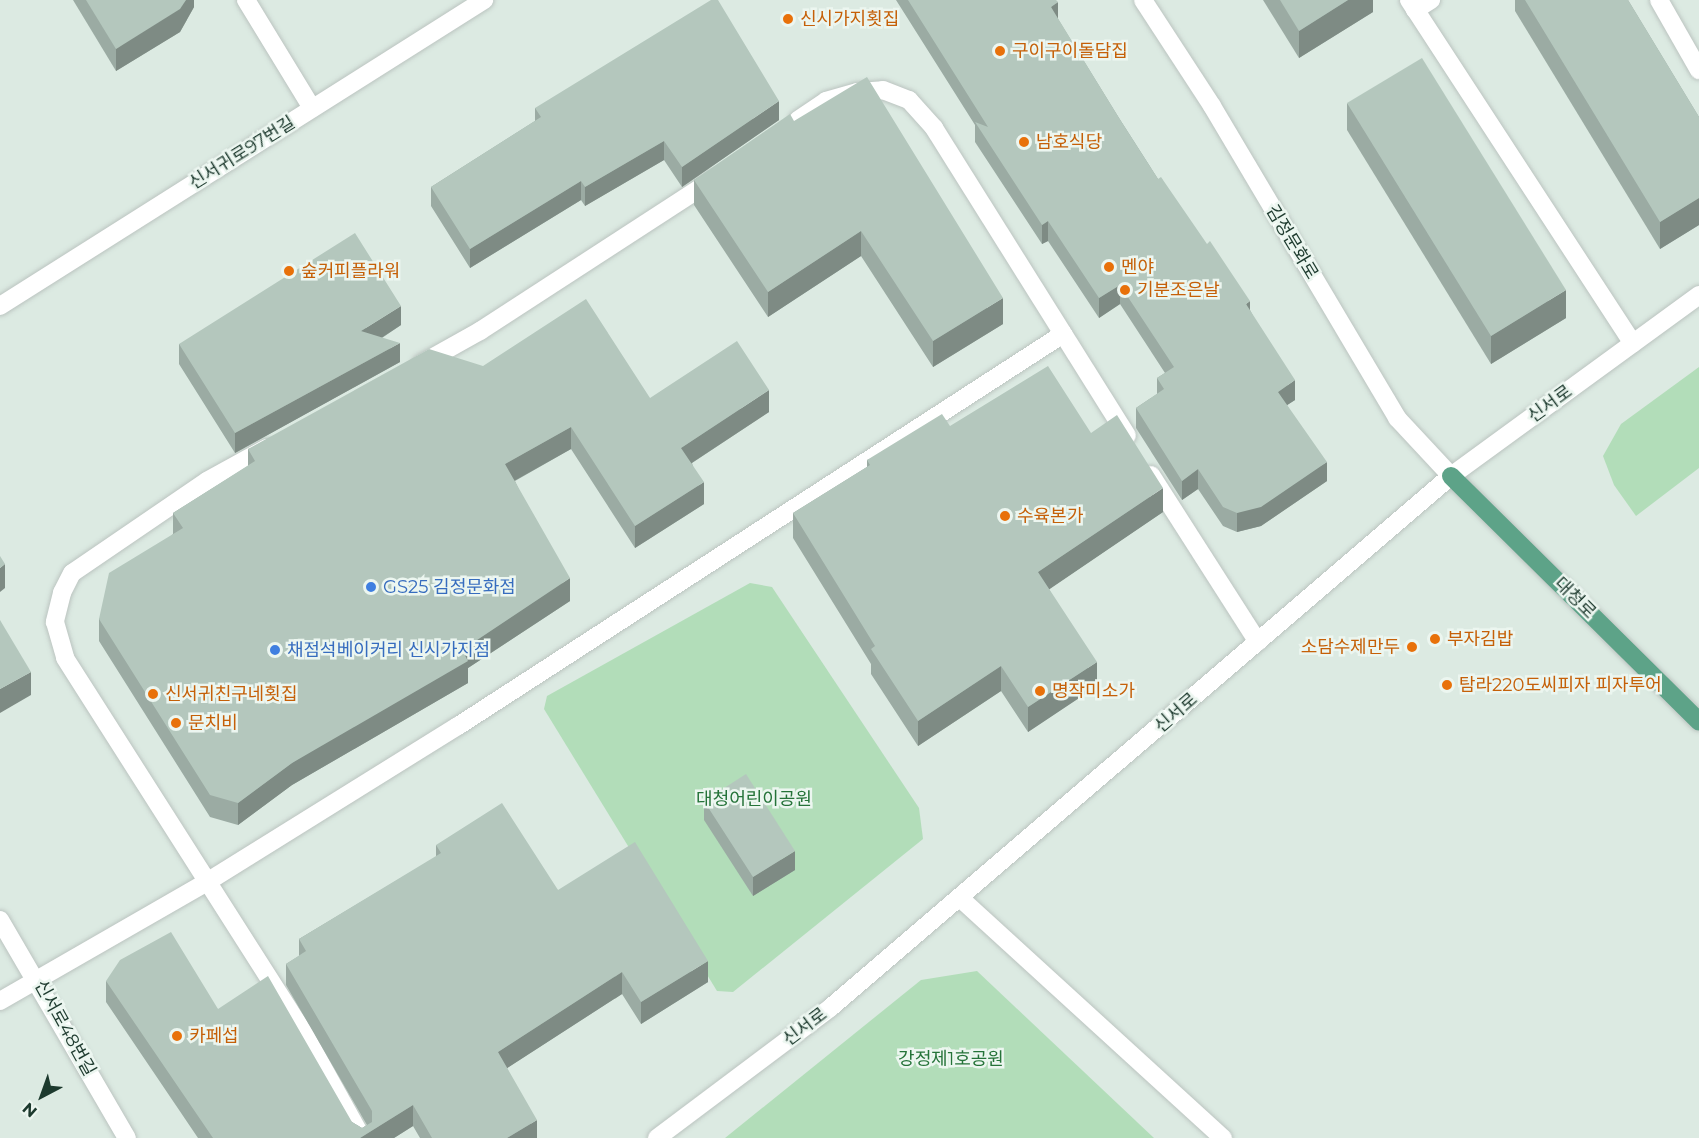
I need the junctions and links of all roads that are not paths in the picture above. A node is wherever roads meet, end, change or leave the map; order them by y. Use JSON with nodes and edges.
{"nodes":[{"id":1,"x":246,"y":0,"type":"edge"},
{"id":2,"x":484,"y":0,"type":"edge"},
{"id":3,"x":1143,"y":0,"type":"edge"},
{"id":4,"x":1431,"y":0,"type":"edge"},
{"id":5,"x":1659,"y":0,"type":"edge"},
{"id":6,"x":1412,"y":5,"type":"edge"},
{"id":7,"x":1699,"y":70,"type":"edge"},
{"id":8,"x":312,"y":108,"type":"junction"},
{"id":9,"x":781,"y":133,"type":"edge"},
{"id":10,"x":726,"y":171,"type":"edge"},
{"id":11,"x":1699,"y":295,"type":"edge"},
{"id":12,"x":0,"y":306,"type":"edge"},
{"id":13,"x":1063,"y":334,"type":"junction"},
{"id":14,"x":1633,"y":343,"type":"junction"},
{"id":15,"x":407,"y":372,"type":"edge"},
{"id":16,"x":280,"y":441,"type":"edge"},
{"id":17,"x":1451,"y":476,"type":"junction"},
{"id":18,"x":1258,"y":642,"type":"junction"},
{"id":19,"x":1699,"y":721,"type":"edge"},
{"id":20,"x":207,"y":882,"type":"junction"},
{"id":21,"x":961,"y":899,"type":"junction"},
{"id":22,"x":0,"y":920,"type":"edge"},
{"id":23,"x":37,"y":978,"type":"junction"},
{"id":24,"x":0,"y":1001,"type":"edge"},
{"id":25,"x":127,"y":1138,"type":"edge"},
{"id":26,"x":362,"y":1138,"type":"edge"},
{"id":27,"x":657,"y":1138,"type":"edge"},
{"id":28,"x":1223,"y":1138,"type":"edge"}],
"edges":[{"from":1,"to":8,"type":"street"},
{"from":2,"to":8,"type":"street","name":"신서귀로97번길"},
{"from":3,"to":17,"type":"street","name":"김정문화로"},
{"from":4,"to":6,"type":"street"},
{"from":5,"to":7,"type":"street"},
{"from":6,"to":14,"type":"street"},
{"from":8,"to":12,"type":"street","name":"신서귀로97번길"},
{"from":9,"to":13,"type":"street"},
{"from":10,"to":15,"type":"street"},
{"from":11,"to":14,"type":"street","name":"신서로"},
{"from":13,"to":18,"type":"street"},
{"from":13,"to":20,"type":"street"},
{"from":14,"to":17,"type":"street","name":"신서로"},
{"from":16,"to":20,"type":"street"},
{"from":17,"to":18,"type":"street","name":"신서로"},
{"from":17,"to":19,"type":"main road","name":"대청로"},
{"from":18,"to":21,"type":"street","name":"신서로"},
{"from":20,"to":23,"type":"street"},
{"from":20,"to":26,"type":"street"},
{"from":21,"to":27,"type":"street","name":"신서로"},
{"from":21,"to":28,"type":"street"},
{"from":22,"to":23,"type":"street","name":"신서로48번길"},
{"from":23,"to":24,"type":"street"},
{"from":23,"to":25,"type":"street","name":"신서로48번길"}]}
